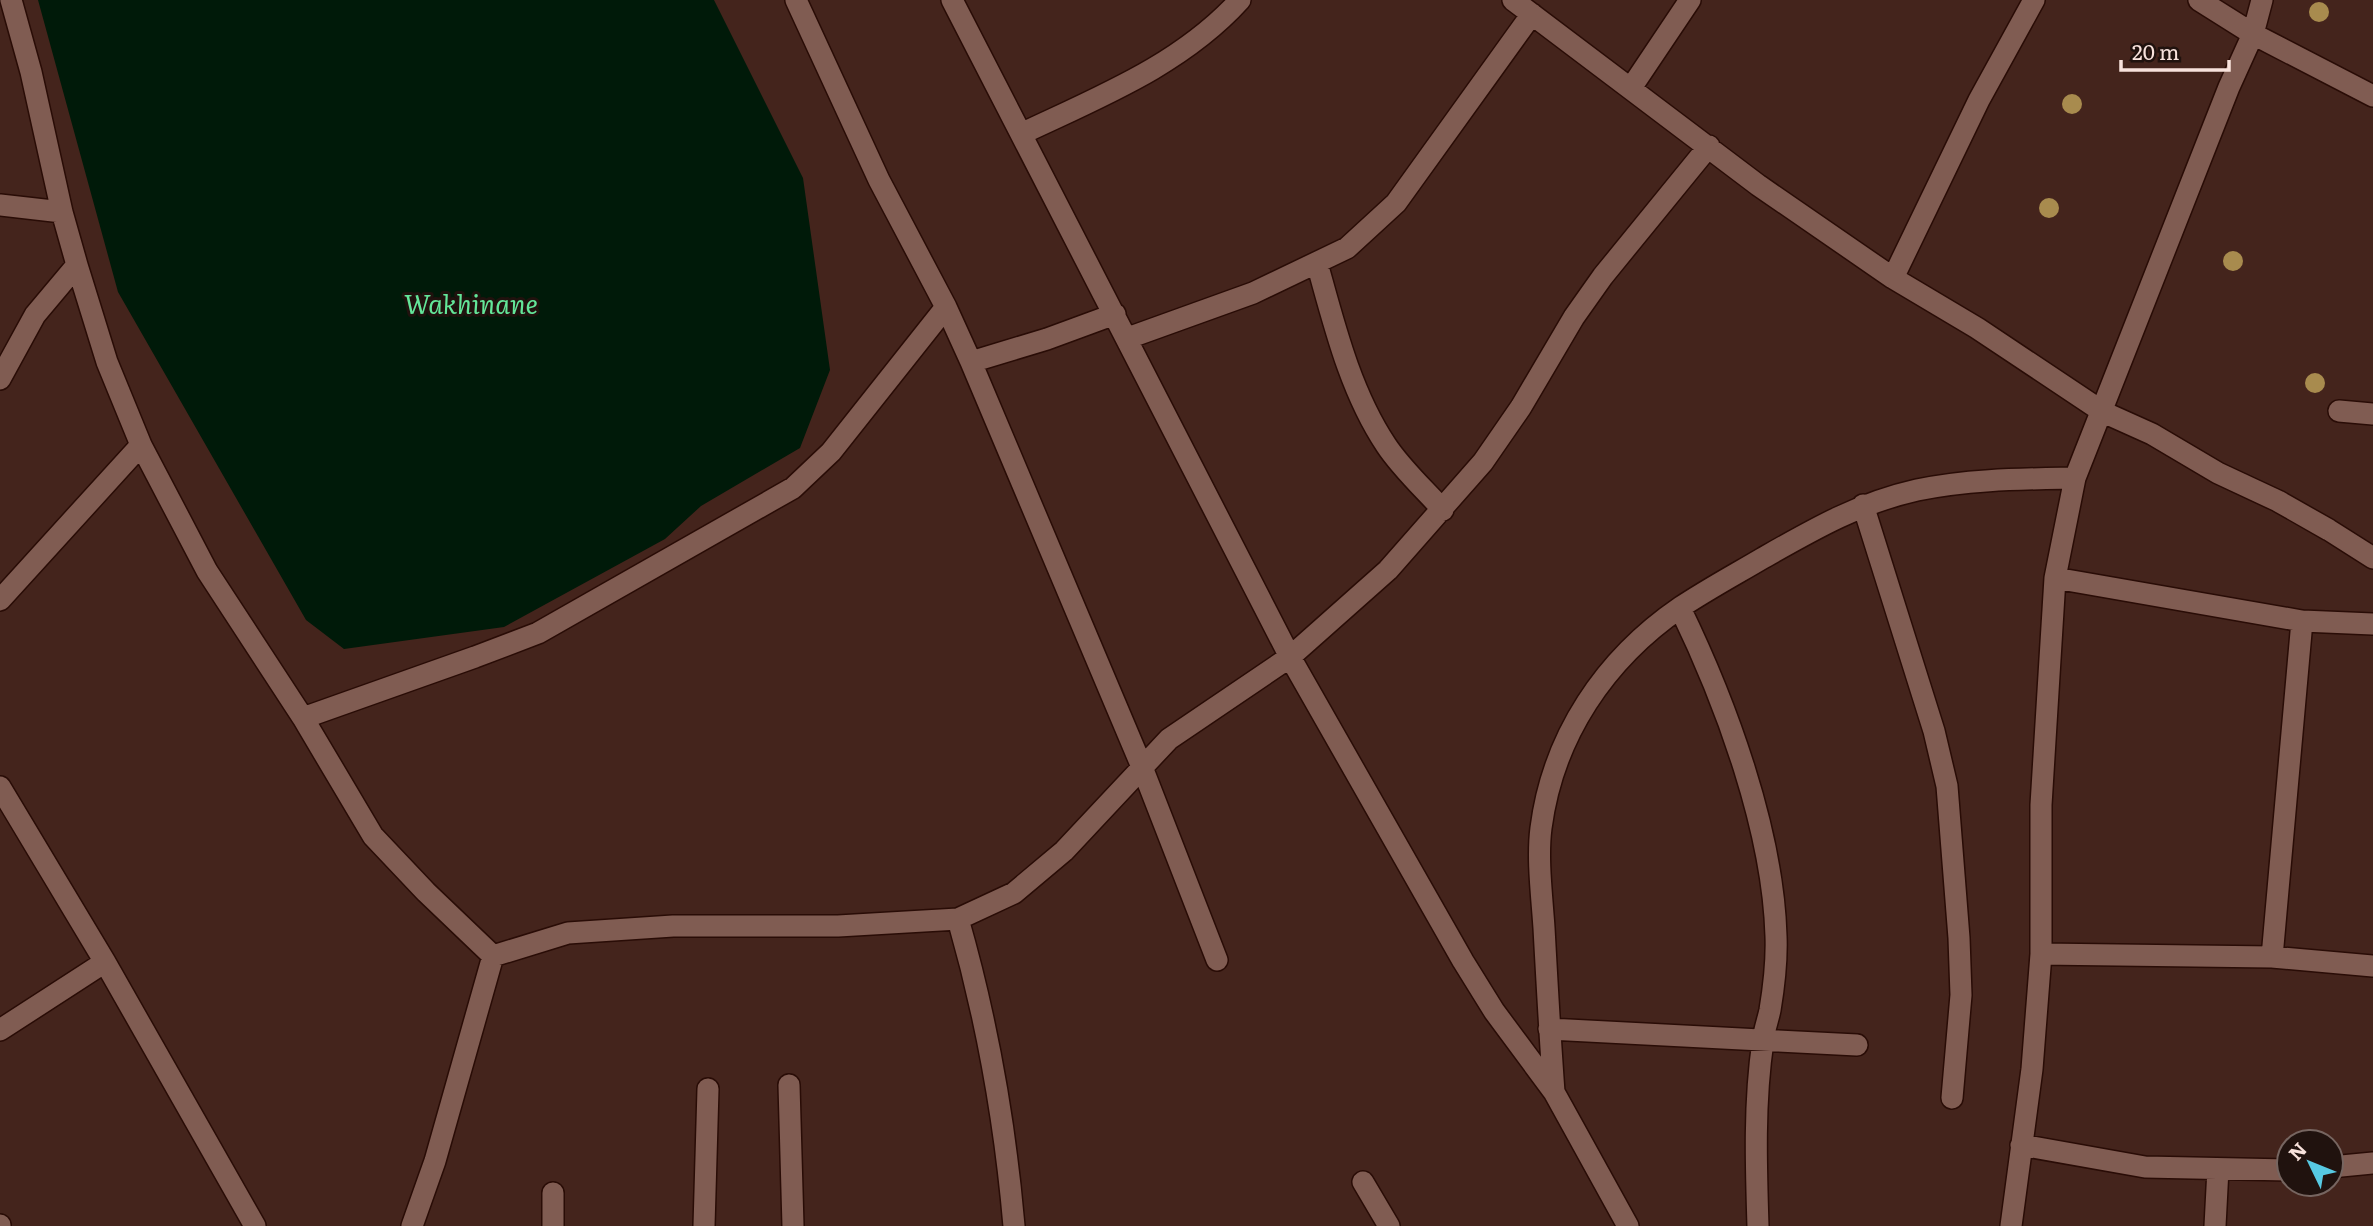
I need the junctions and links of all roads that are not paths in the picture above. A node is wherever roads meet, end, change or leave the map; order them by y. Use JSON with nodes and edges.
{"nodes":[{"id":1,"x":11,"y":0,"type":"edge"},
{"id":2,"x":796,"y":0,"type":"edge"},
{"id":3,"x":952,"y":0,"type":"edge"},
{"id":4,"x":1240,"y":0,"type":"edge"},
{"id":5,"x":1513,"y":0,"type":"edge"},
{"id":6,"x":1690,"y":0,"type":"edge"},
{"id":7,"x":2034,"y":0,"type":"edge"},
{"id":8,"x":2199,"y":0,"type":"edge"},
{"id":9,"x":2262,"y":0,"type":"edge"},
{"id":10,"x":1532,"y":14,"type":"junction"},
{"id":11,"x":2253,"y":34,"type":"junction"},
{"id":12,"x":1631,"y":88,"type":"junction"},
{"id":13,"x":2373,"y":96,"type":"edge"},
{"id":14,"x":1021,"y":134,"type":"junction"},
{"id":15,"x":1709,"y":146,"type":"junction"},
{"id":16,"x":0,"y":205,"type":"edge"},
{"id":17,"x":62,"y":212,"type":"junction"},
{"id":18,"x":1317,"y":263,"type":"junction"},
{"id":19,"x":77,"y":265,"type":"junction"},
{"id":20,"x":1893,"y":278,"type":"junction"},
{"id":21,"x":946,"y":307,"type":"junction"},
{"id":22,"x":1115,"y":314,"type":"junction"},
{"id":23,"x":1128,"y":338,"type":"junction"},
{"id":24,"x":971,"y":362,"type":"junction"},
{"id":25,"x":0,"y":379,"type":"edge"},
{"id":26,"x":2339,"y":411,"type":"dead end"},
{"id":27,"x":2103,"y":412,"type":"junction"},
{"id":28,"x":2373,"y":414,"type":"edge"},
{"id":29,"x":141,"y":445,"type":"junction"},
{"id":30,"x":2075,"y":478,"type":"junction"},
{"id":31,"x":1863,"y":505,"type":"junction"},
{"id":32,"x":1443,"y":510,"type":"junction"},
{"id":33,"x":2373,"y":558,"type":"edge"},
{"id":34,"x":2054,"y":578,"type":"junction"},
{"id":35,"x":0,"y":600,"type":"edge"},
{"id":36,"x":1680,"y":608,"type":"junction"},
{"id":37,"x":2302,"y":621,"type":"junction"},
{"id":38,"x":2373,"y":624,"type":"edge"},
{"id":39,"x":1290,"y":656,"type":"junction"},
{"id":40,"x":303,"y":718,"type":"junction"},
{"id":41,"x":1142,"y":767,"type":"junction"},
{"id":42,"x":0,"y":787,"type":"edge"},
{"id":43,"x":958,"y":919,"type":"junction"},
{"id":44,"x":2041,"y":954,"type":"junction"},
{"id":45,"x":493,"y":956,"type":"junction"},
{"id":46,"x":2272,"y":957,"type":"junction"},
{"id":47,"x":1217,"y":960,"type":"dead end"},
{"id":48,"x":105,"y":962,"type":"junction"},
{"id":49,"x":2373,"y":965,"type":"edge"},
{"id":50,"x":1549,"y":1029,"type":"junction"},
{"id":51,"x":0,"y":1030,"type":"edge"},
{"id":52,"x":1763,"y":1039,"type":"junction"},
{"id":53,"x":1857,"y":1045,"type":"dead end"},
{"id":54,"x":789,"y":1085,"type":"dead end"},
{"id":55,"x":708,"y":1089,"type":"dead end"},
{"id":56,"x":1554,"y":1092,"type":"junction"},
{"id":57,"x":1952,"y":1098,"type":"dead end"},
{"id":58,"x":2021,"y":1144,"type":"junction"},
{"id":59,"x":2373,"y":1163,"type":"edge"},
{"id":60,"x":2345,"y":1166,"type":"edge"},
{"id":61,"x":2218,"y":1169,"type":"junction"},
{"id":62,"x":2275,"y":1170,"type":"edge"},
{"id":63,"x":1363,"y":1182,"type":"dead end"},
{"id":64,"x":553,"y":1193,"type":"dead end"},
{"id":65,"x":255,"y":1226,"type":"edge"},
{"id":66,"x":412,"y":1226,"type":"edge"},
{"id":67,"x":553,"y":1226,"type":"edge"},
{"id":68,"x":704,"y":1226,"type":"edge"},
{"id":69,"x":793,"y":1226,"type":"edge"},
{"id":70,"x":1014,"y":1226,"type":"edge"},
{"id":71,"x":1389,"y":1226,"type":"edge"},
{"id":72,"x":1628,"y":1226,"type":"edge"},
{"id":73,"x":1758,"y":1226,"type":"edge"},
{"id":74,"x":2011,"y":1226,"type":"edge"},
{"id":75,"x":2215,"y":1226,"type":"edge"}],
"edges":[{"from":1,"to":17,"type":"street"},
{"from":2,"to":21,"type":"street"},
{"from":3,"to":14,"type":"street"},
{"from":4,"to":14,"type":"street"},
{"from":5,"to":10,"type":"street"},
{"from":6,"to":12,"type":"street"},
{"from":7,"to":20,"type":"street"},
{"from":8,"to":11,"type":"street"},
{"from":9,"to":11,"type":"street"},
{"from":10,"to":12,"type":"street"},
{"from":10,"to":18,"type":"street"},
{"from":11,"to":13,"type":"street"},
{"from":11,"to":27,"type":"street"},
{"from":12,"to":15,"type":"street"},
{"from":14,"to":22,"type":"street"},
{"from":15,"to":20,"type":"street"},
{"from":15,"to":32,"type":"street"},
{"from":16,"to":17,"type":"street"},
{"from":17,"to":19,"type":"street"},
{"from":18,"to":23,"type":"street"},
{"from":18,"to":32,"type":"street"},
{"from":19,"to":25,"type":"street"},
{"from":19,"to":29,"type":"street"},
{"from":20,"to":27,"type":"street"},
{"from":21,"to":24,"type":"street"},
{"from":21,"to":40,"type":"street"},
{"from":22,"to":23,"type":"street"},
{"from":22,"to":24,"type":"street"},
{"from":23,"to":39,"type":"street"},
{"from":24,"to":41,"type":"street"},
{"from":26,"to":28,"type":"street"},
{"from":27,"to":30,"type":"street"},
{"from":27,"to":33,"type":"street"},
{"from":29,"to":35,"type":"street"},
{"from":29,"to":40,"type":"street"},
{"from":30,"to":31,"type":"street"},
{"from":30,"to":34,"type":"street"},
{"from":31,"to":36,"type":"street"},
{"from":31,"to":57,"type":"street"},
{"from":32,"to":39,"type":"street"},
{"from":34,"to":37,"type":"street"},
{"from":34,"to":44,"type":"street"},
{"from":36,"to":50,"type":"street"},
{"from":36,"to":52,"type":"street"},
{"from":37,"to":38,"type":"street"},
{"from":37,"to":46,"type":"street"},
{"from":39,"to":41,"type":"street"},
{"from":39,"to":56,"type":"street"},
{"from":40,"to":45,"type":"street"},
{"from":41,"to":43,"type":"street"},
{"from":41,"to":47,"type":"street"},
{"from":42,"to":48,"type":"street"},
{"from":43,"to":45,"type":"street"},
{"from":43,"to":70,"type":"street"},
{"from":44,"to":46,"type":"street"},
{"from":44,"to":58,"type":"street"},
{"from":45,"to":66,"type":"street"},
{"from":46,"to":49,"type":"street"},
{"from":48,"to":51,"type":"street"},
{"from":48,"to":65,"type":"street"},
{"from":50,"to":52,"type":"street"},
{"from":50,"to":56,"type":"street"},
{"from":52,"to":53,"type":"street"},
{"from":52,"to":73,"type":"street"},
{"from":54,"to":69,"type":"street"},
{"from":55,"to":68,"type":"street"},
{"from":56,"to":72,"type":"street"},
{"from":58,"to":61,"type":"street"},
{"from":58,"to":74,"type":"street"},
{"from":59,"to":60,"type":"street"},
{"from":61,"to":62,"type":"street"},
{"from":61,"to":75,"type":"street"},
{"from":63,"to":71,"type":"street"},
{"from":64,"to":67,"type":"street"}]}
